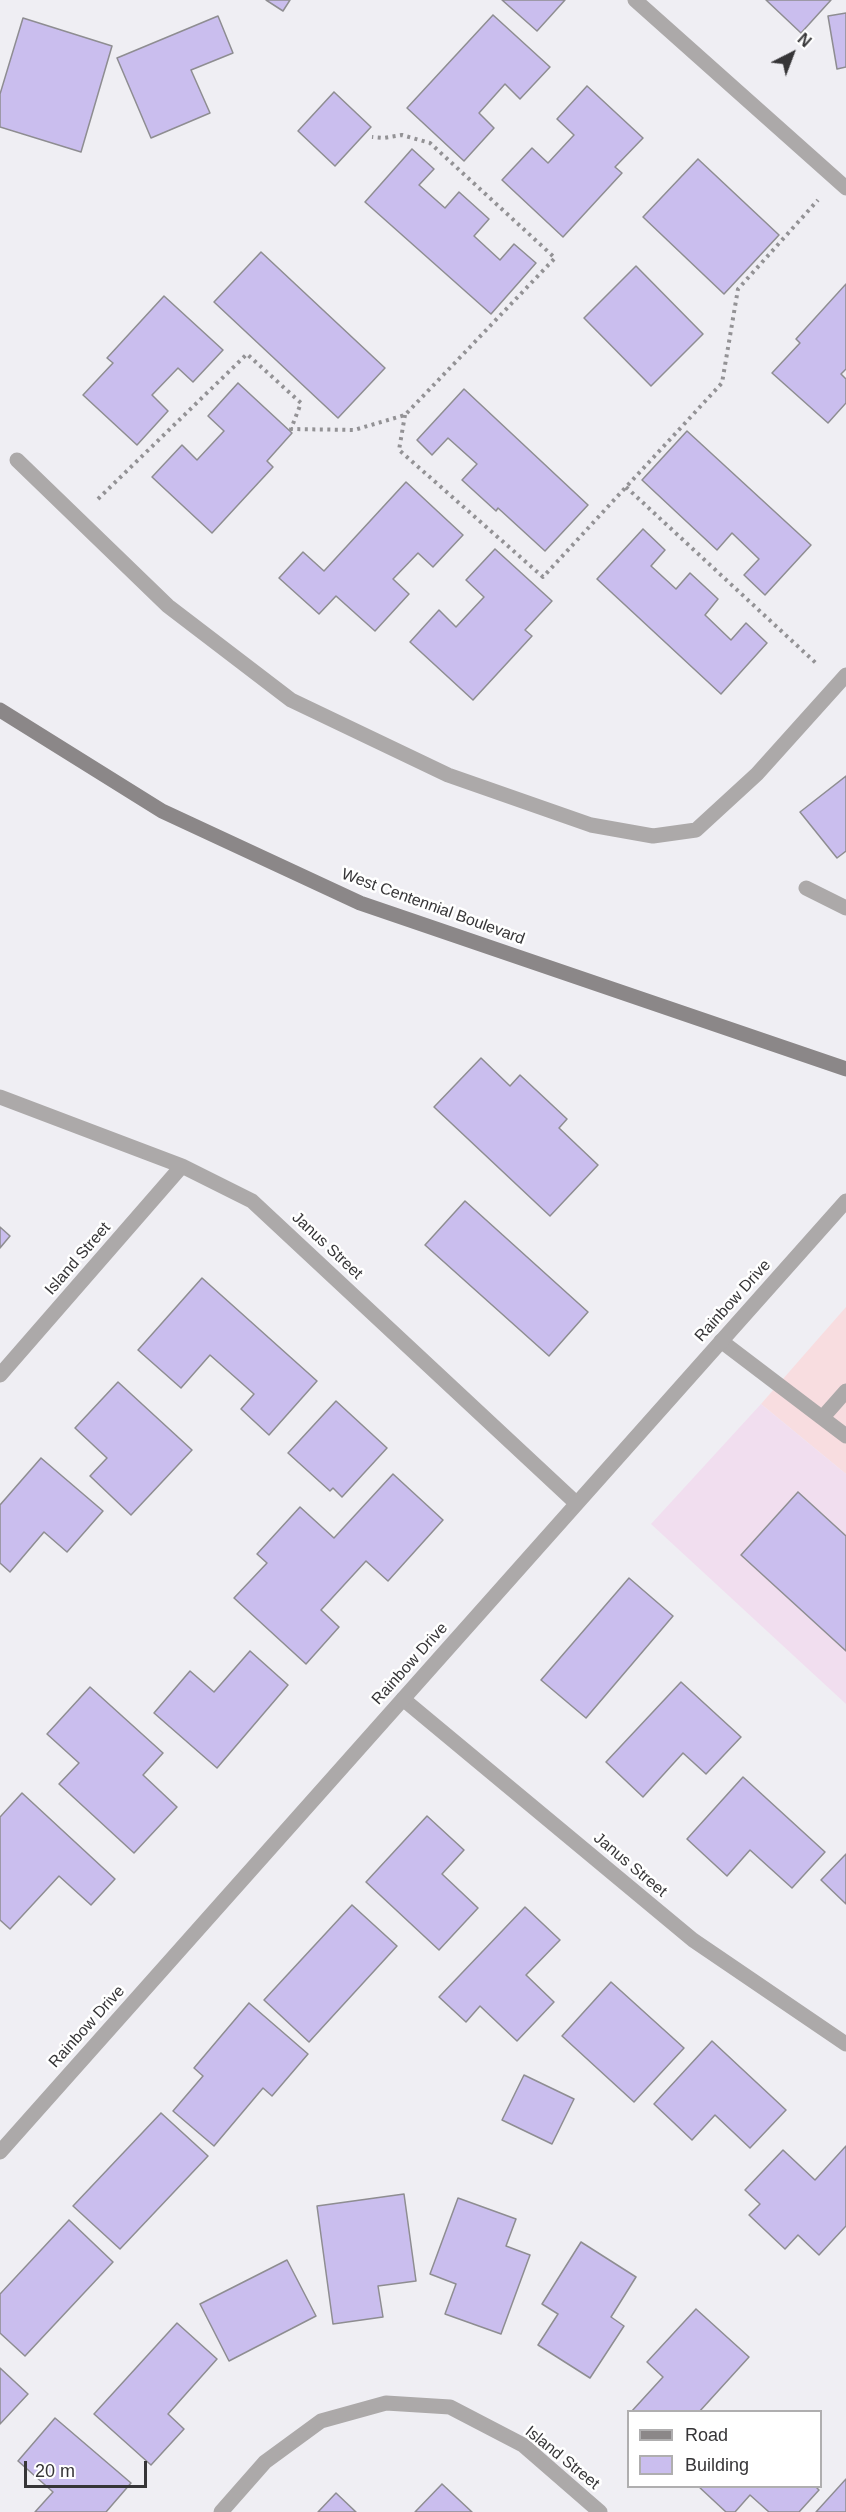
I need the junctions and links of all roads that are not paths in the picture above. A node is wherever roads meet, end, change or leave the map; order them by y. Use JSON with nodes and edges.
{"nodes":[{"id":1,"x":635,"y":0,"type":"edge"},
{"id":2,"x":841,"y":184,"type":"edge"},
{"id":3,"x":17,"y":460,"type":"dead end"},
{"id":4,"x":842,"y":679,"type":"edge"},
{"id":5,"x":0,"y":710,"type":"edge"},
{"id":6,"x":806,"y":888,"type":"dead end"},
{"id":7,"x":846,"y":908,"type":"edge"},
{"id":8,"x":846,"y":1069,"type":"edge"},
{"id":9,"x":0,"y":1097,"type":"edge"},
{"id":10,"x":182,"y":1166,"type":"junction"},
{"id":11,"x":846,"y":1201,"type":"edge"},
{"id":12,"x":721,"y":1341,"type":"junction"},
{"id":13,"x":0,"y":1375,"type":"edge"},
{"id":14,"x":846,"y":1391,"type":"edge"},
{"id":15,"x":823,"y":1417,"type":"junction"},
{"id":16,"x":846,"y":1436,"type":"edge"},
{"id":17,"x":576,"y":1503,"type":"junction"},
{"id":18,"x":403,"y":1699,"type":"junction"},
{"id":19,"x":846,"y":2044,"type":"edge"},
{"id":20,"x":0,"y":2152,"type":"edge"},
{"id":21,"x":220,"y":2512,"type":"edge"},
{"id":22,"x":600,"y":2512,"type":"edge"}],
"edges":[{"from":1,"to":2,"type":"street"},
{"from":3,"to":4,"type":"street"},
{"from":5,"to":8,"type":"main road","name":"West Centennial Boulevard"},
{"from":6,"to":7,"type":"street"},
{"from":9,"to":10,"type":"street","name":"Janus Street"},
{"from":10,"to":13,"type":"street","name":"Island Street"},
{"from":10,"to":17,"type":"street","name":"Janus Street"},
{"from":11,"to":12,"type":"street","name":"Rainbow Drive"},
{"from":12,"to":15,"type":"street"},
{"from":12,"to":17,"type":"street","name":"Rainbow Drive"},
{"from":14,"to":15,"type":"street"},
{"from":15,"to":16,"type":"street"},
{"from":17,"to":18,"type":"street","name":"Rainbow Drive"},
{"from":18,"to":19,"type":"street","name":"Janus Street"},
{"from":18,"to":20,"type":"street","name":"Rainbow Drive"},
{"from":21,"to":22,"type":"street","name":"Island Street"}]}
